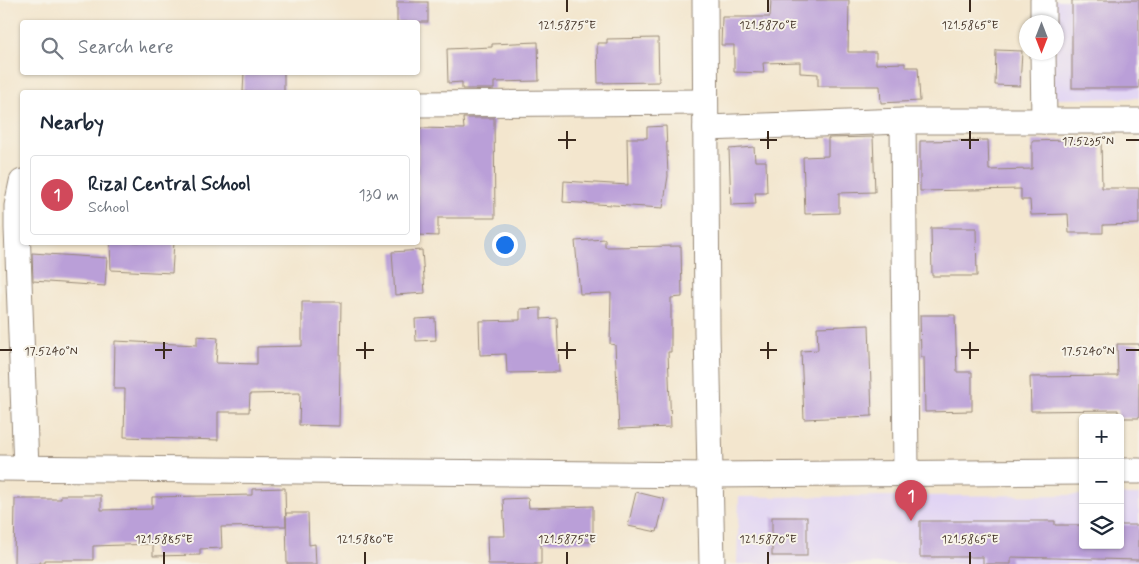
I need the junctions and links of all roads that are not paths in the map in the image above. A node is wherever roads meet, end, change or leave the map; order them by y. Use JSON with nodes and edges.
{"nodes":[{"id":1,"x":705,"y":0,"type":"edge"},
{"id":2,"x":1043,"y":0,"type":"edge"},
{"id":3,"x":1043,"y":15,"type":"edge"},
{"id":4,"x":1044,"y":60,"type":"edge"},
{"id":5,"x":706,"y":102,"type":"junction"},
{"id":6,"x":420,"y":104,"type":"edge"},
{"id":7,"x":903,"y":121,"type":"junction"},
{"id":8,"x":1044,"y":121,"type":"junction"},
{"id":9,"x":1139,"y":122,"type":"edge"},
{"id":10,"x":706,"y":128,"type":"junction"},
{"id":11,"x":20,"y":192,"type":"edge"},
{"id":12,"x":0,"y":468,"type":"edge"},
{"id":13,"x":26,"y":468,"type":"junction"},
{"id":14,"x":1124,"y":471,"type":"edge"},
{"id":15,"x":1139,"y":471,"type":"edge"},
{"id":16,"x":1079,"y":472,"type":"edge"},
{"id":17,"x":906,"y":473,"type":"junction"},
{"id":18,"x":710,"y":475,"type":"junction"},
{"id":19,"x":712,"y":564,"type":"edge"}],
"edges":[{"from":1,"to":5,"type":"street"},
{"from":2,"to":3,"type":"street"},
{"from":4,"to":8,"type":"street"},
{"from":5,"to":6,"type":"street"},
{"from":5,"to":10,"type":"street"},
{"from":7,"to":8,"type":"street"},
{"from":7,"to":10,"type":"street"},
{"from":7,"to":17,"type":"street"},
{"from":8,"to":9,"type":"street"},
{"from":10,"to":18,"type":"street"},
{"from":11,"to":13,"type":"street"},
{"from":12,"to":13,"type":"street"},
{"from":13,"to":18,"type":"street"},
{"from":14,"to":15,"type":"street"},
{"from":16,"to":17,"type":"street"},
{"from":17,"to":18,"type":"street"},
{"from":18,"to":19,"type":"street"}]}
